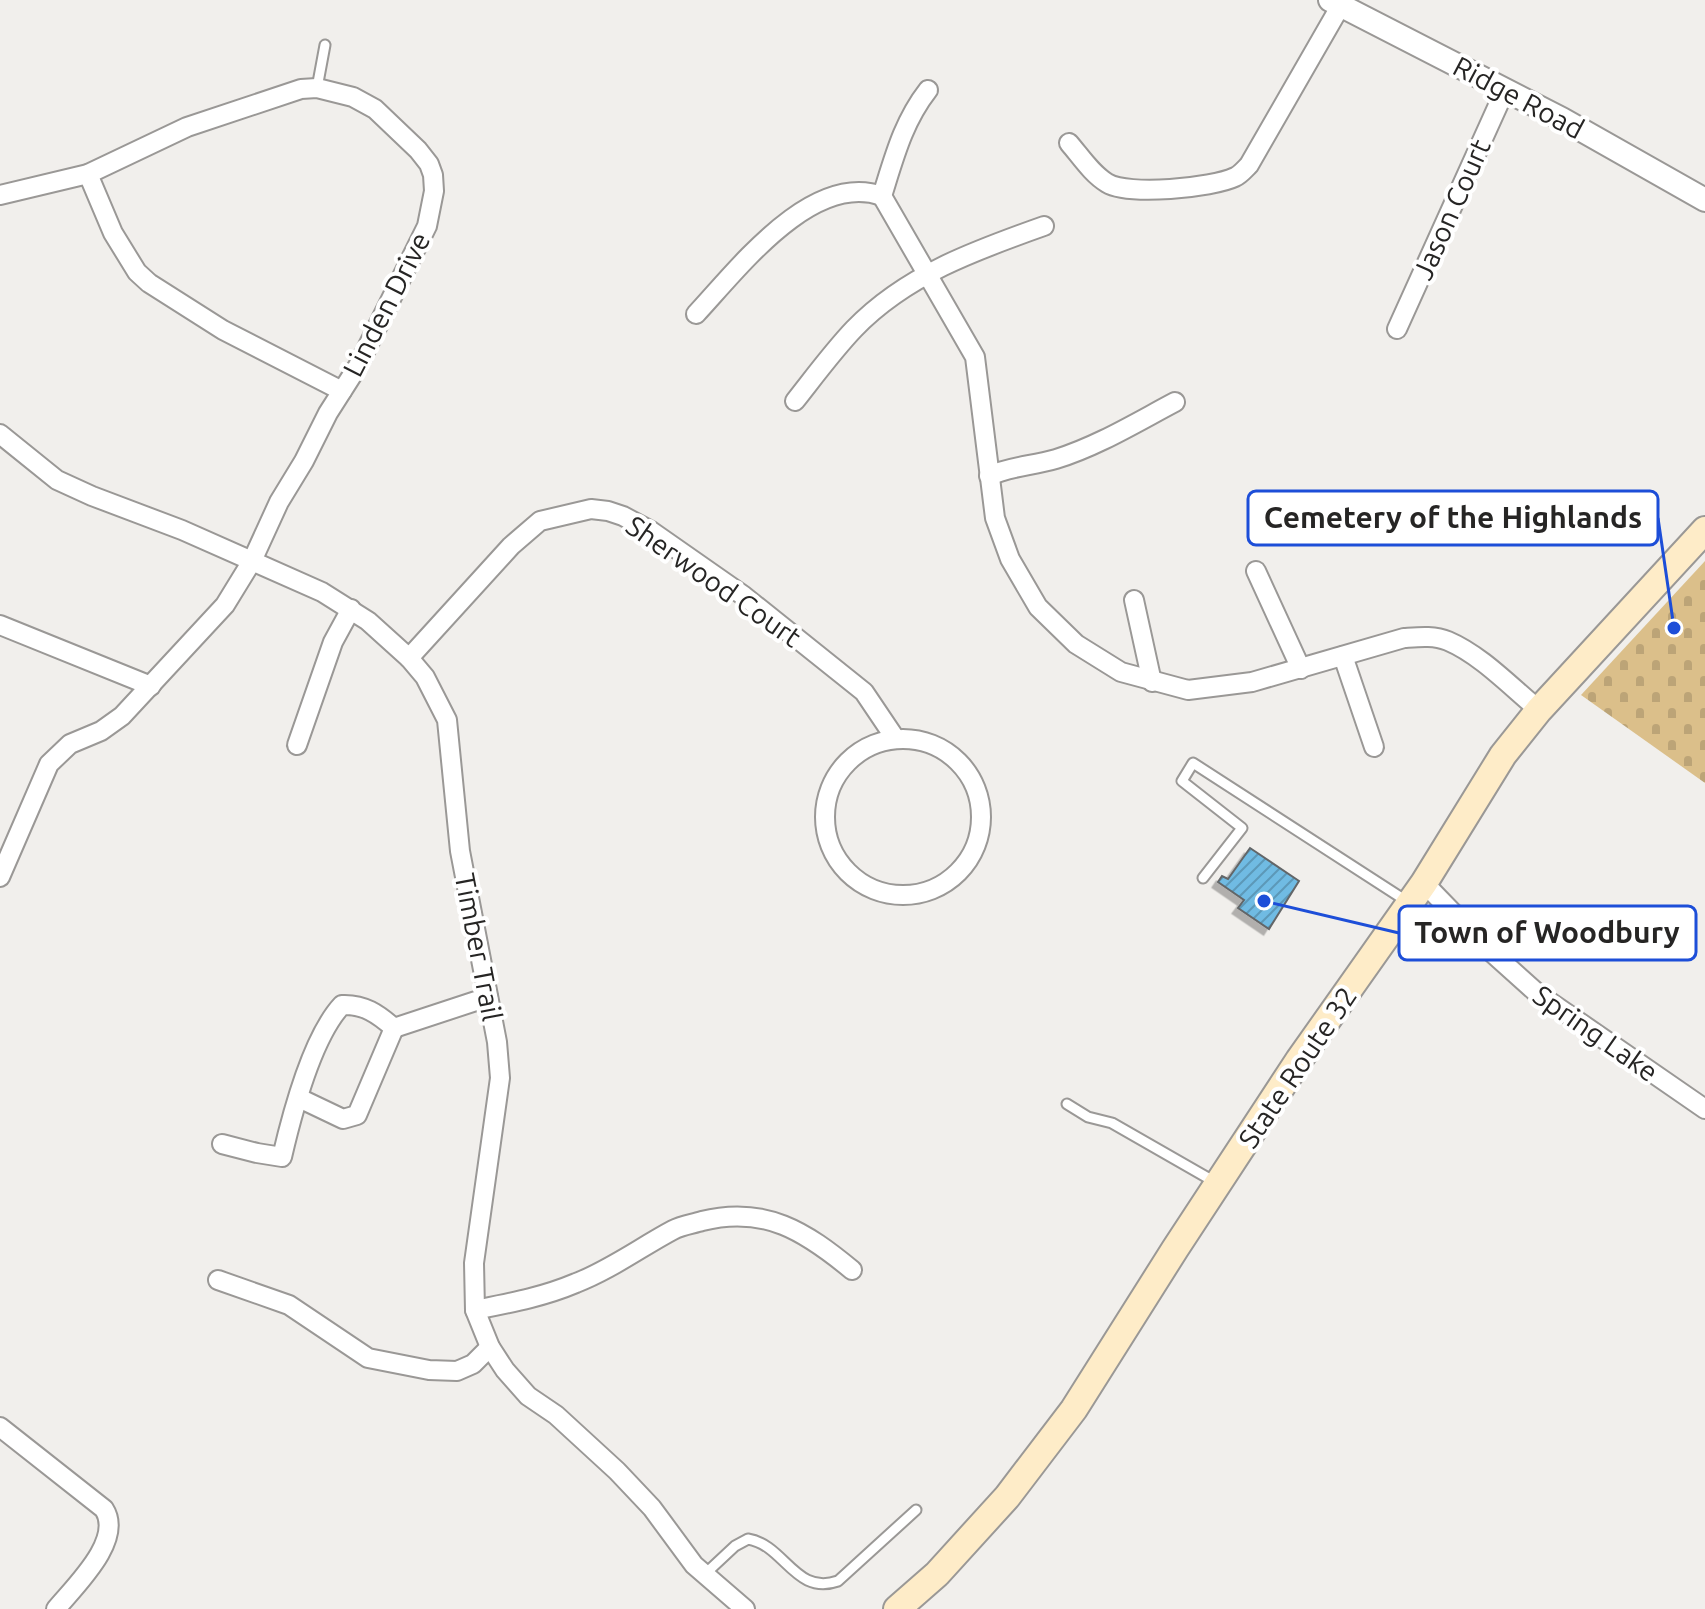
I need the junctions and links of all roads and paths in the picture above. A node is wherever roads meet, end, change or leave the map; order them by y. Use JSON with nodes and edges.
{"nodes":[{"id":1,"x":1334,"y":2,"type":"edge"},
{"id":2,"x":325,"y":45,"type":"dead end"},
{"id":3,"x":317,"y":88,"type":"junction"},
{"id":4,"x":928,"y":90,"type":"dead end"},
{"id":5,"x":1505,"y":90,"type":"junction"},
{"id":6,"x":1069,"y":143,"type":"dead end"},
{"id":7,"x":88,"y":174,"type":"junction"},
{"id":8,"x":0,"y":195,"type":"edge"},
{"id":9,"x":882,"y":196,"type":"junction"},
{"id":10,"x":1705,"y":200,"type":"edge"},
{"id":11,"x":1044,"y":226,"type":"dead end"},
{"id":12,"x":928,"y":273,"type":"junction"},
{"id":13,"x":696,"y":314,"type":"dead end"},
{"id":14,"x":1397,"y":329,"type":"dead end"},
{"id":15,"x":342,"y":391,"type":"junction"},
{"id":16,"x":795,"y":401,"type":"dead end"},
{"id":17,"x":1175,"y":402,"type":"dead end"},
{"id":18,"x":0,"y":434,"type":"edge"},
{"id":19,"x":989,"y":476,"type":"junction"},
{"id":20,"x":1705,"y":530,"type":"edge"},
{"id":21,"x":252,"y":561,"type":"junction"},
{"id":22,"x":1256,"y":571,"type":"dead end"},
{"id":23,"x":1134,"y":600,"type":"dead end"},
{"id":24,"x":351,"y":609,"type":"junction"},
{"id":25,"x":0,"y":625,"type":"edge"},
{"id":26,"x":1343,"y":656,"type":"junction"},
{"id":27,"x":409,"y":658,"type":"junction"},
{"id":28,"x":1301,"y":669,"type":"junction"},
{"id":29,"x":1152,"y":682,"type":"junction"},
{"id":30,"x":151,"y":686,"type":"junction"},
{"id":31,"x":1539,"y":710,"type":"junction"},
{"id":32,"x":895,"y":738,"type":"junction"},
{"id":33,"x":297,"y":745,"type":"dead end"},
{"id":34,"x":1374,"y":747,"type":"dead end"},
{"id":35,"x":0,"y":877,"type":"edge"},
{"id":36,"x":1203,"y":878,"type":"dead end"},
{"id":37,"x":1418,"y":893,"type":"junction"},
{"id":38,"x":488,"y":997,"type":"junction"},
{"id":39,"x":394,"y":1028,"type":"junction"},
{"id":40,"x":299,"y":1098,"type":"junction"},
{"id":41,"x":1067,"y":1104,"type":"dead end"},
{"id":42,"x":1705,"y":1109,"type":"edge"},
{"id":43,"x":222,"y":1144,"type":"dead end"},
{"id":44,"x":1218,"y":1183,"type":"junction"},
{"id":45,"x":852,"y":1270,"type":"dead end"},
{"id":46,"x":218,"y":1280,"type":"dead end"},
{"id":47,"x":475,"y":1310,"type":"junction"},
{"id":48,"x":490,"y":1347,"type":"junction"},
{"id":49,"x":0,"y":1427,"type":"edge"},
{"id":50,"x":916,"y":1510,"type":"dead end"},
{"id":51,"x":705,"y":1574,"type":"junction"},
{"id":52,"x":56,"y":1609,"type":"edge"},
{"id":53,"x":745,"y":1609,"type":"edge"},
{"id":54,"x":897,"y":1609,"type":"edge"}],
"edges":[{"from":1,"to":5,"type":"street","name":"Ridge Road"},
{"from":1,"to":6,"type":"street"},
{"from":2,"to":3,"type":"lane"},
{"from":3,"to":7,"type":"street","name":"Linden Drive"},
{"from":3,"to":15,"type":"street","name":"Linden Drive"},
{"from":4,"to":9,"type":"street"},
{"from":5,"to":10,"type":"street","name":"Ridge Road"},
{"from":5,"to":14,"type":"street","name":"Jason Court"},
{"from":7,"to":8,"type":"street","name":"Linden Drive"},
{"from":7,"to":15,"type":"street"},
{"from":9,"to":12,"type":"street"},
{"from":9,"to":13,"type":"street"},
{"from":11,"to":12,"type":"street"},
{"from":12,"to":16,"type":"street"},
{"from":12,"to":19,"type":"street"},
{"from":15,"to":21,"type":"street","name":"Linden Drive"},
{"from":17,"to":19,"type":"street"},
{"from":18,"to":21,"type":"street","name":"Timber Trail"},
{"from":19,"to":29,"type":"street"},
{"from":20,"to":31,"type":"main road","name":"State Route 32"},
{"from":21,"to":24,"type":"street","name":"Timber Trail"},
{"from":21,"to":30,"type":"street","name":"Linden Drive"},
{"from":22,"to":28,"type":"street"},
{"from":23,"to":29,"type":"street"},
{"from":24,"to":27,"type":"street","name":"Timber Trail"},
{"from":24,"to":33,"type":"street"},
{"from":25,"to":30,"type":"street"},
{"from":26,"to":28,"type":"street"},
{"from":26,"to":31,"type":"street"},
{"from":26,"to":34,"type":"street"},
{"from":27,"to":32,"type":"street","name":"Sherwood Court"},
{"from":27,"to":38,"type":"street","name":"Timber Trail"},
{"from":28,"to":29,"type":"street"},
{"from":30,"to":35,"type":"street","name":"Linden Drive"},
{"from":31,"to":37,"type":"main road","name":"State Route 32"},
{"from":32,"to":32,"type":"street"},
{"from":36,"to":37,"type":"lane"},
{"from":37,"to":42,"type":"street","name":"Spring Lake"},
{"from":37,"to":44,"type":"main road","name":"State Route 32"},
{"from":38,"to":39,"type":"street"},
{"from":38,"to":47,"type":"street","name":"Timber Trail"},
{"from":39,"to":40,"type":"street"},
{"from":39,"to":40,"type":"street"},
{"from":40,"to":43,"type":"street"},
{"from":41,"to":44,"type":"lane"},
{"from":44,"to":54,"type":"main road","name":"State Route 32"},
{"from":45,"to":47,"type":"street"},
{"from":46,"to":48,"type":"street"},
{"from":47,"to":48,"type":"street","name":"Timber Trail"},
{"from":48,"to":51,"type":"street","name":"Timber Trail"},
{"from":49,"to":52,"type":"street"},
{"from":50,"to":51,"type":"lane"},
{"from":51,"to":53,"type":"street","name":"Timber Trail"}]}
